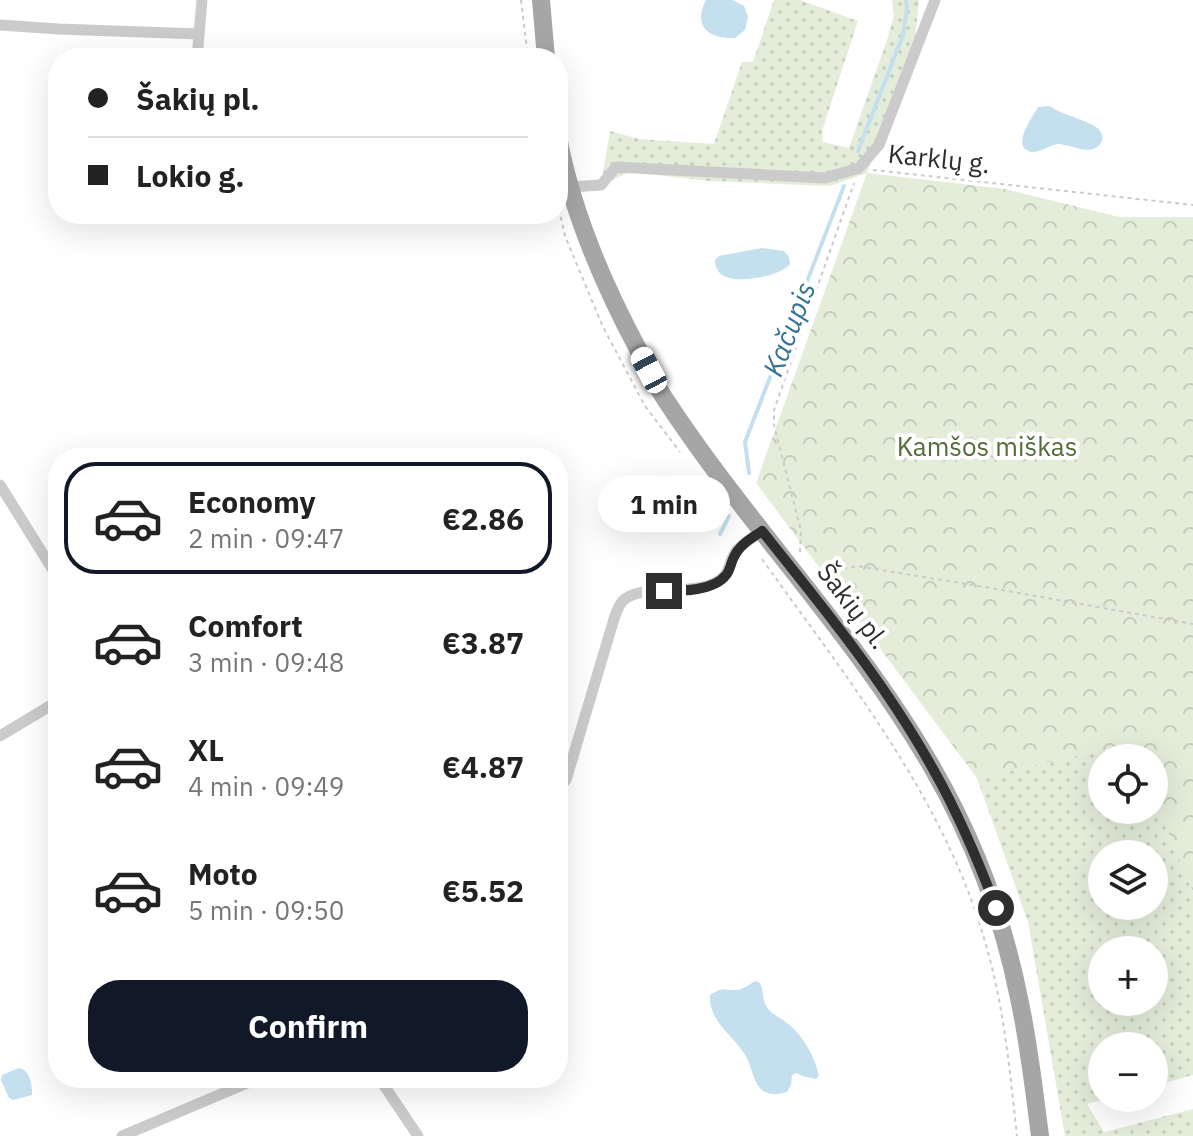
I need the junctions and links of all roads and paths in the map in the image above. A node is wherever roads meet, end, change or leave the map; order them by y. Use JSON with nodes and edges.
{"nodes":[{"id":1,"x":202,"y":0,"type":"edge"},
{"id":2,"x":521,"y":0,"type":"edge"},
{"id":3,"x":541,"y":0,"type":"edge"},
{"id":4,"x":935,"y":0,"type":"edge"},
{"id":5,"x":0,"y":25,"type":"edge"},
{"id":6,"x":199,"y":34,"type":"junction"},
{"id":7,"x":198,"y":48,"type":"edge"},
{"id":8,"x":527,"y":48,"type":"edge"},
{"id":9,"x":545,"y":48,"type":"edge"},
{"id":10,"x":859,"y":168,"type":"junction"},
{"id":11,"x":568,"y":182,"type":"edge"},
{"id":12,"x":569,"y":187,"type":"junction"},
{"id":13,"x":1193,"y":205,"type":"edge"},
{"id":14,"x":562,"y":224,"type":"edge"},
{"id":15,"x":683,"y":455,"type":"dead end"},
{"id":16,"x":0,"y":485,"type":"edge"},
{"id":17,"x":755,"y":536,"type":"junction"},
{"id":18,"x":48,"y":562,"type":"edge"},
{"id":19,"x":789,"y":564,"type":"junction"},
{"id":20,"x":807,"y":587,"type":"junction"},
{"id":21,"x":1193,"y":624,"type":"edge"},
{"id":22,"x":48,"y":707,"type":"edge"},
{"id":23,"x":0,"y":736,"type":"edge"},
{"id":24,"x":568,"y":773,"type":"edge"},
{"id":25,"x":235,"y":1088,"type":"edge"},
{"id":26,"x":386,"y":1088,"type":"edge"},
{"id":27,"x":122,"y":1136,"type":"edge"},
{"id":28,"x":418,"y":1136,"type":"edge"},
{"id":29,"x":1017,"y":1136,"type":"edge"},
{"id":30,"x":1040,"y":1136,"type":"edge"}],
"edges":[{"from":1,"to":6,"type":"street"},
{"from":2,"to":8,"type":"path"},
{"from":3,"to":9,"type":"main road"},
{"from":4,"to":10,"type":"street"},
{"from":5,"to":6,"type":"street"},
{"from":6,"to":7,"type":"street"},
{"from":10,"to":12,"type":"street"},
{"from":10,"to":13,"type":"path","name":"Karklų g."},
{"from":10,"to":19,"type":"path","name":"Karklų g."},
{"from":11,"to":12,"type":"main road","name":"Šakių pl."},
{"from":12,"to":17,"type":"main road","name":"Šakių pl."},
{"from":14,"to":15,"type":"path"},
{"from":16,"to":18,"type":"street"},
{"from":17,"to":19,"type":"main road","name":"Šakių pl."},
{"from":17,"to":24,"type":"street"},
{"from":17,"to":29,"type":"path"},
{"from":19,"to":20,"type":"main road","name":"Šakių pl."},
{"from":20,"to":21,"type":"path"},
{"from":20,"to":30,"type":"main road","name":"Šakių pl."},
{"from":22,"to":23,"type":"street"},
{"from":25,"to":27,"type":"street"},
{"from":26,"to":28,"type":"street"}]}
